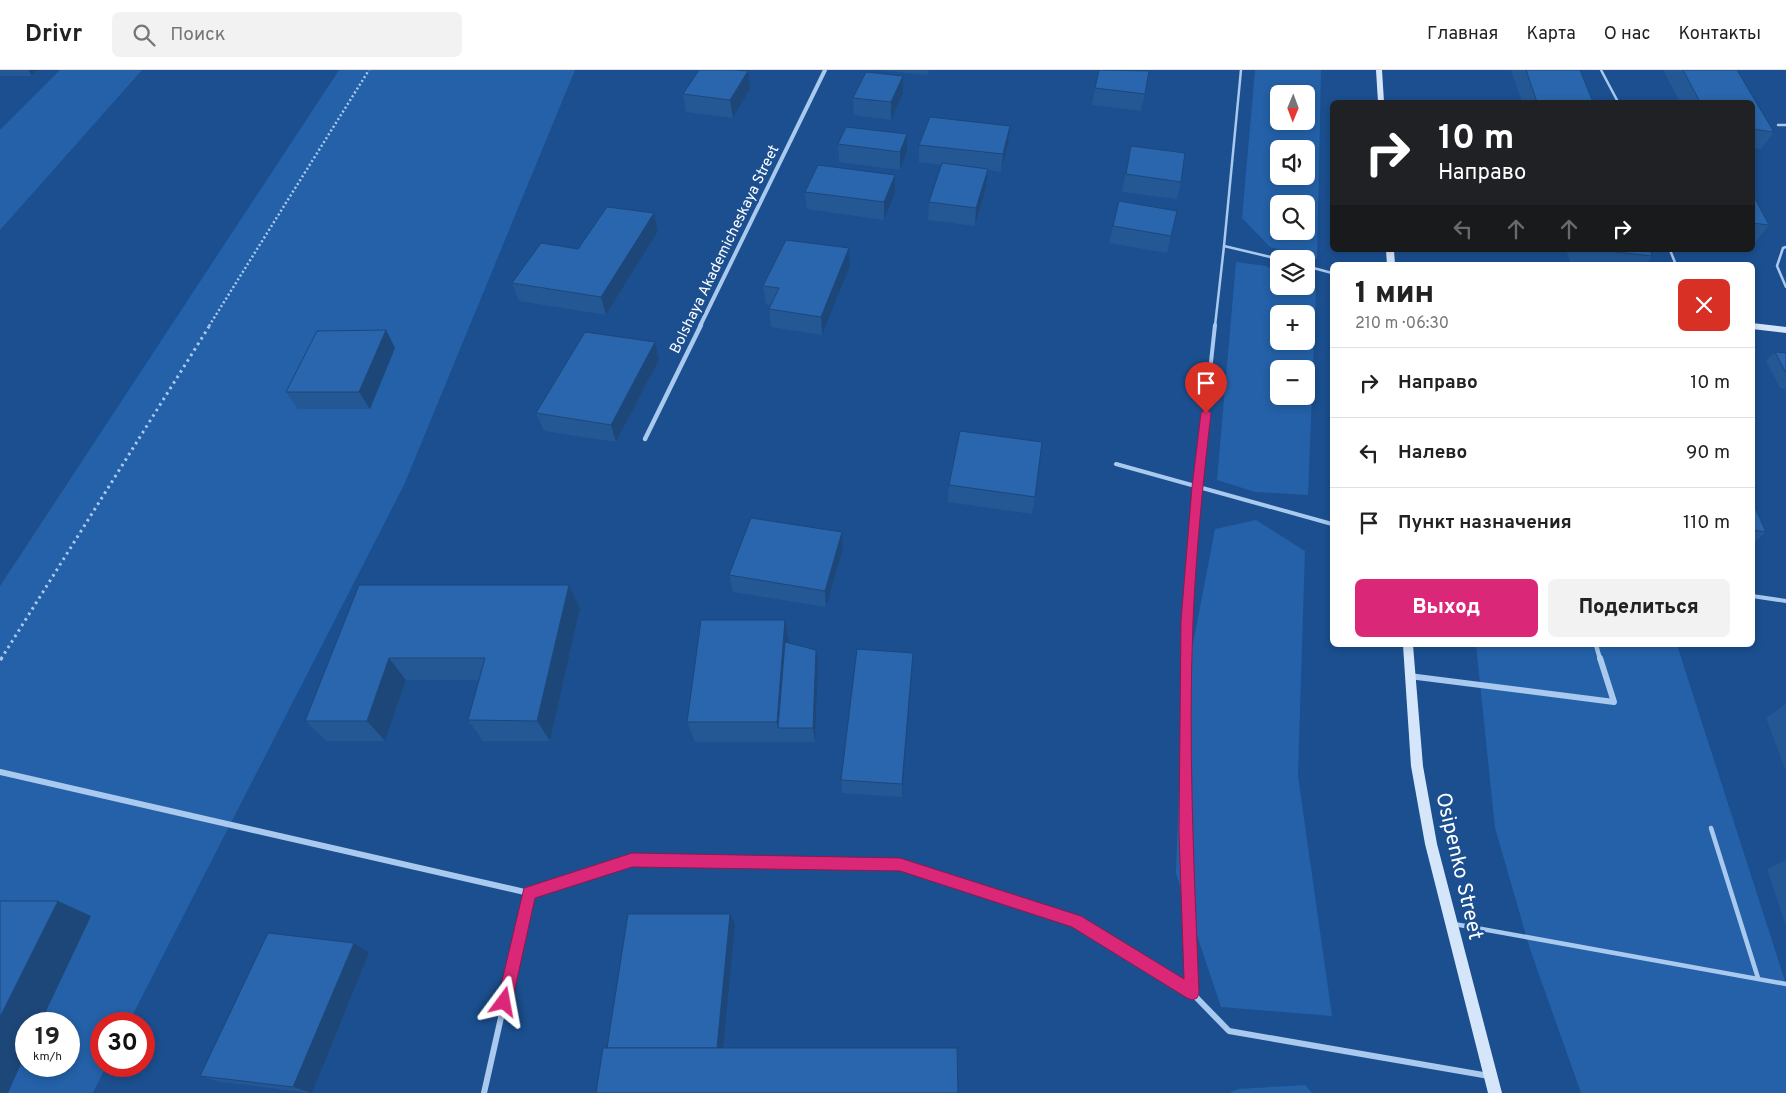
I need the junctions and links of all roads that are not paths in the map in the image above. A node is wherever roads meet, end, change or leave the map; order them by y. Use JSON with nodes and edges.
{"nodes":[{"id":1,"x":825,"y":70,"type":"edge"},
{"id":2,"x":1241,"y":70,"type":"edge"},
{"id":3,"x":1379,"y":70,"type":"edge"},
{"id":4,"x":1601,"y":70,"type":"edge"},
{"id":5,"x":1381,"y":100,"type":"edge"},
{"id":6,"x":1617,"y":100,"type":"edge"},
{"id":7,"x":1778,"y":125,"type":"dead end"},
{"id":8,"x":1786,"y":125,"type":"edge"},
{"id":9,"x":1224,"y":246,"type":"junction"},
{"id":10,"x":1786,"y":247,"type":"edge"},
{"id":11,"x":1270,"y":258,"type":"edge"},
{"id":12,"x":1315,"y":268,"type":"edge"},
{"id":13,"x":1330,"y":272,"type":"edge"},
{"id":14,"x":1786,"y":287,"type":"edge"},
{"id":15,"x":1755,"y":326,"type":"edge"},
{"id":16,"x":1786,"y":330,"type":"edge"},
{"id":17,"x":645,"y":439,"type":"dead end"},
{"id":18,"x":1116,"y":464,"type":"dead end"},
{"id":19,"x":1197,"y":487,"type":"junction"},
{"id":20,"x":1330,"y":523,"type":"edge"},
{"id":21,"x":1755,"y":596,"type":"edge"},
{"id":22,"x":1786,"y":601,"type":"edge"},
{"id":23,"x":1408,"y":647,"type":"edge"},
{"id":24,"x":1597,"y":647,"type":"edge"},
{"id":25,"x":1409,"y":676,"type":"junction"},
{"id":26,"x":0,"y":772,"type":"edge"},
{"id":27,"x":1711,"y":828,"type":"dead end"},
{"id":28,"x":529,"y":893,"type":"junction"},
{"id":29,"x":1452,"y":924,"type":"junction"},
{"id":30,"x":1758,"y":978,"type":"junction"},
{"id":31,"x":1786,"y":984,"type":"edge"},
{"id":32,"x":1192,"y":993,"type":"junction"},
{"id":33,"x":1491,"y":1077,"type":"junction"},
{"id":34,"x":484,"y":1093,"type":"edge"},
{"id":35,"x":1495,"y":1093,"type":"edge"}],
"edges":[{"from":1,"to":17,"type":"street","name":"Bolshaya Akademicheskaya Street"},
{"from":2,"to":9,"type":"lane"},
{"from":3,"to":5,"type":"main road"},
{"from":4,"to":6,"type":"lane"},
{"from":7,"to":8,"type":"lane"},
{"from":9,"to":11,"type":"lane"},
{"from":9,"to":19,"type":"lane"},
{"from":10,"to":14,"type":"lane"},
{"from":12,"to":13,"type":"lane"},
{"from":15,"to":16,"type":"main road"},
{"from":18,"to":19,"type":"lane"},
{"from":19,"to":20,"type":"lane"},
{"from":19,"to":32,"type":"lane"},
{"from":21,"to":22,"type":"lane"},
{"from":23,"to":25,"type":"main road","name":"Osipenko Street"},
{"from":24,"to":25,"type":"street"},
{"from":25,"to":29,"type":"main road","name":"Osipenko Street"},
{"from":26,"to":28,"type":"street"},
{"from":27,"to":30,"type":"lane"},
{"from":28,"to":32,"type":"street"},
{"from":28,"to":34,"type":"street"},
{"from":29,"to":30,"type":"lane"},
{"from":29,"to":33,"type":"main road","name":"Osipenko Street"},
{"from":30,"to":31,"type":"lane"},
{"from":32,"to":33,"type":"street"},
{"from":33,"to":35,"type":"main road","name":"Osipenko Street"}]}
